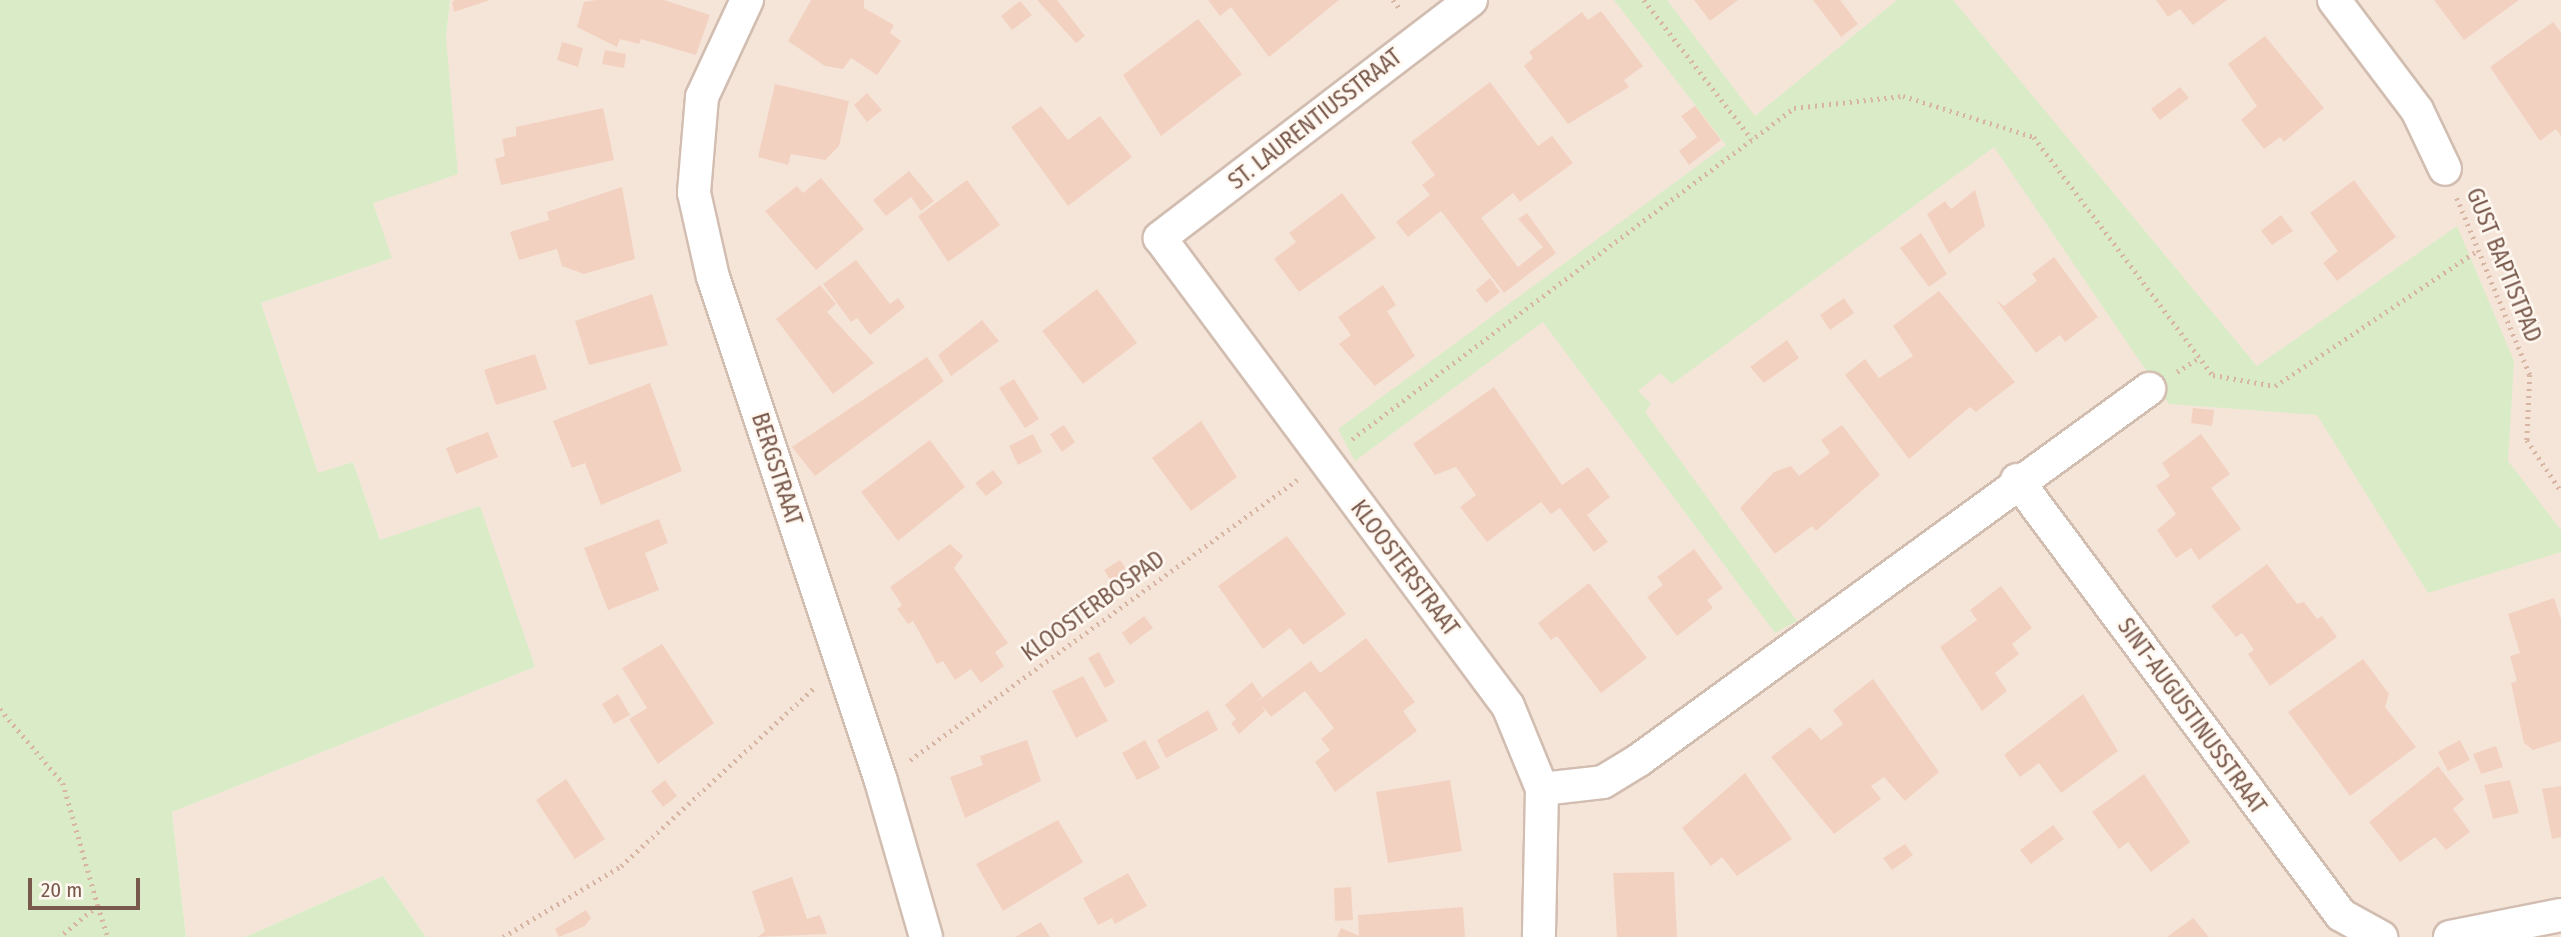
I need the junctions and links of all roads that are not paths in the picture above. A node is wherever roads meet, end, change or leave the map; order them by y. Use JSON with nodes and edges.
{"nodes":[{"id":1,"x":747,"y":0,"type":"edge"},
{"id":2,"x":1471,"y":0,"type":"edge"},
{"id":3,"x":2334,"y":0,"type":"edge"},
{"id":4,"x":2445,"y":169,"type":"road end"},
{"id":5,"x":1160,"y":239,"type":"joint"},
{"id":6,"x":2149,"y":389,"type":"dead end"},
{"id":7,"x":2017,"y":480,"type":"junction"},
{"id":8,"x":1542,"y":789,"type":"junction"},
{"id":9,"x":2561,"y":915,"type":"edge"},
{"id":10,"x":926,"y":937,"type":"edge"},
{"id":11,"x":1539,"y":937,"type":"edge"},
{"id":12,"x":2381,"y":937,"type":"edge"},
{"id":13,"x":2450,"y":937,"type":"edge"}],
"edges":[{"from":1,"to":10,"type":"street","name":"BERGSTRAAT"},
{"from":2,"to":5,"type":"street","name":"ST. LAURENTIUSSTRAAT"},
{"from":3,"to":4,"type":"street"},
{"from":5,"to":8,"type":"street","name":"KLOOSTERSTRAAT"},
{"from":6,"to":7,"type":"street"},
{"from":7,"to":8,"type":"street"},
{"from":7,"to":12,"type":"street","name":"SINT-AUGUSTINUSSTRAAT"},
{"from":8,"to":11,"type":"street","name":"KLOOSTERSTRAAT"},
{"from":9,"to":13,"type":"street"}]}
